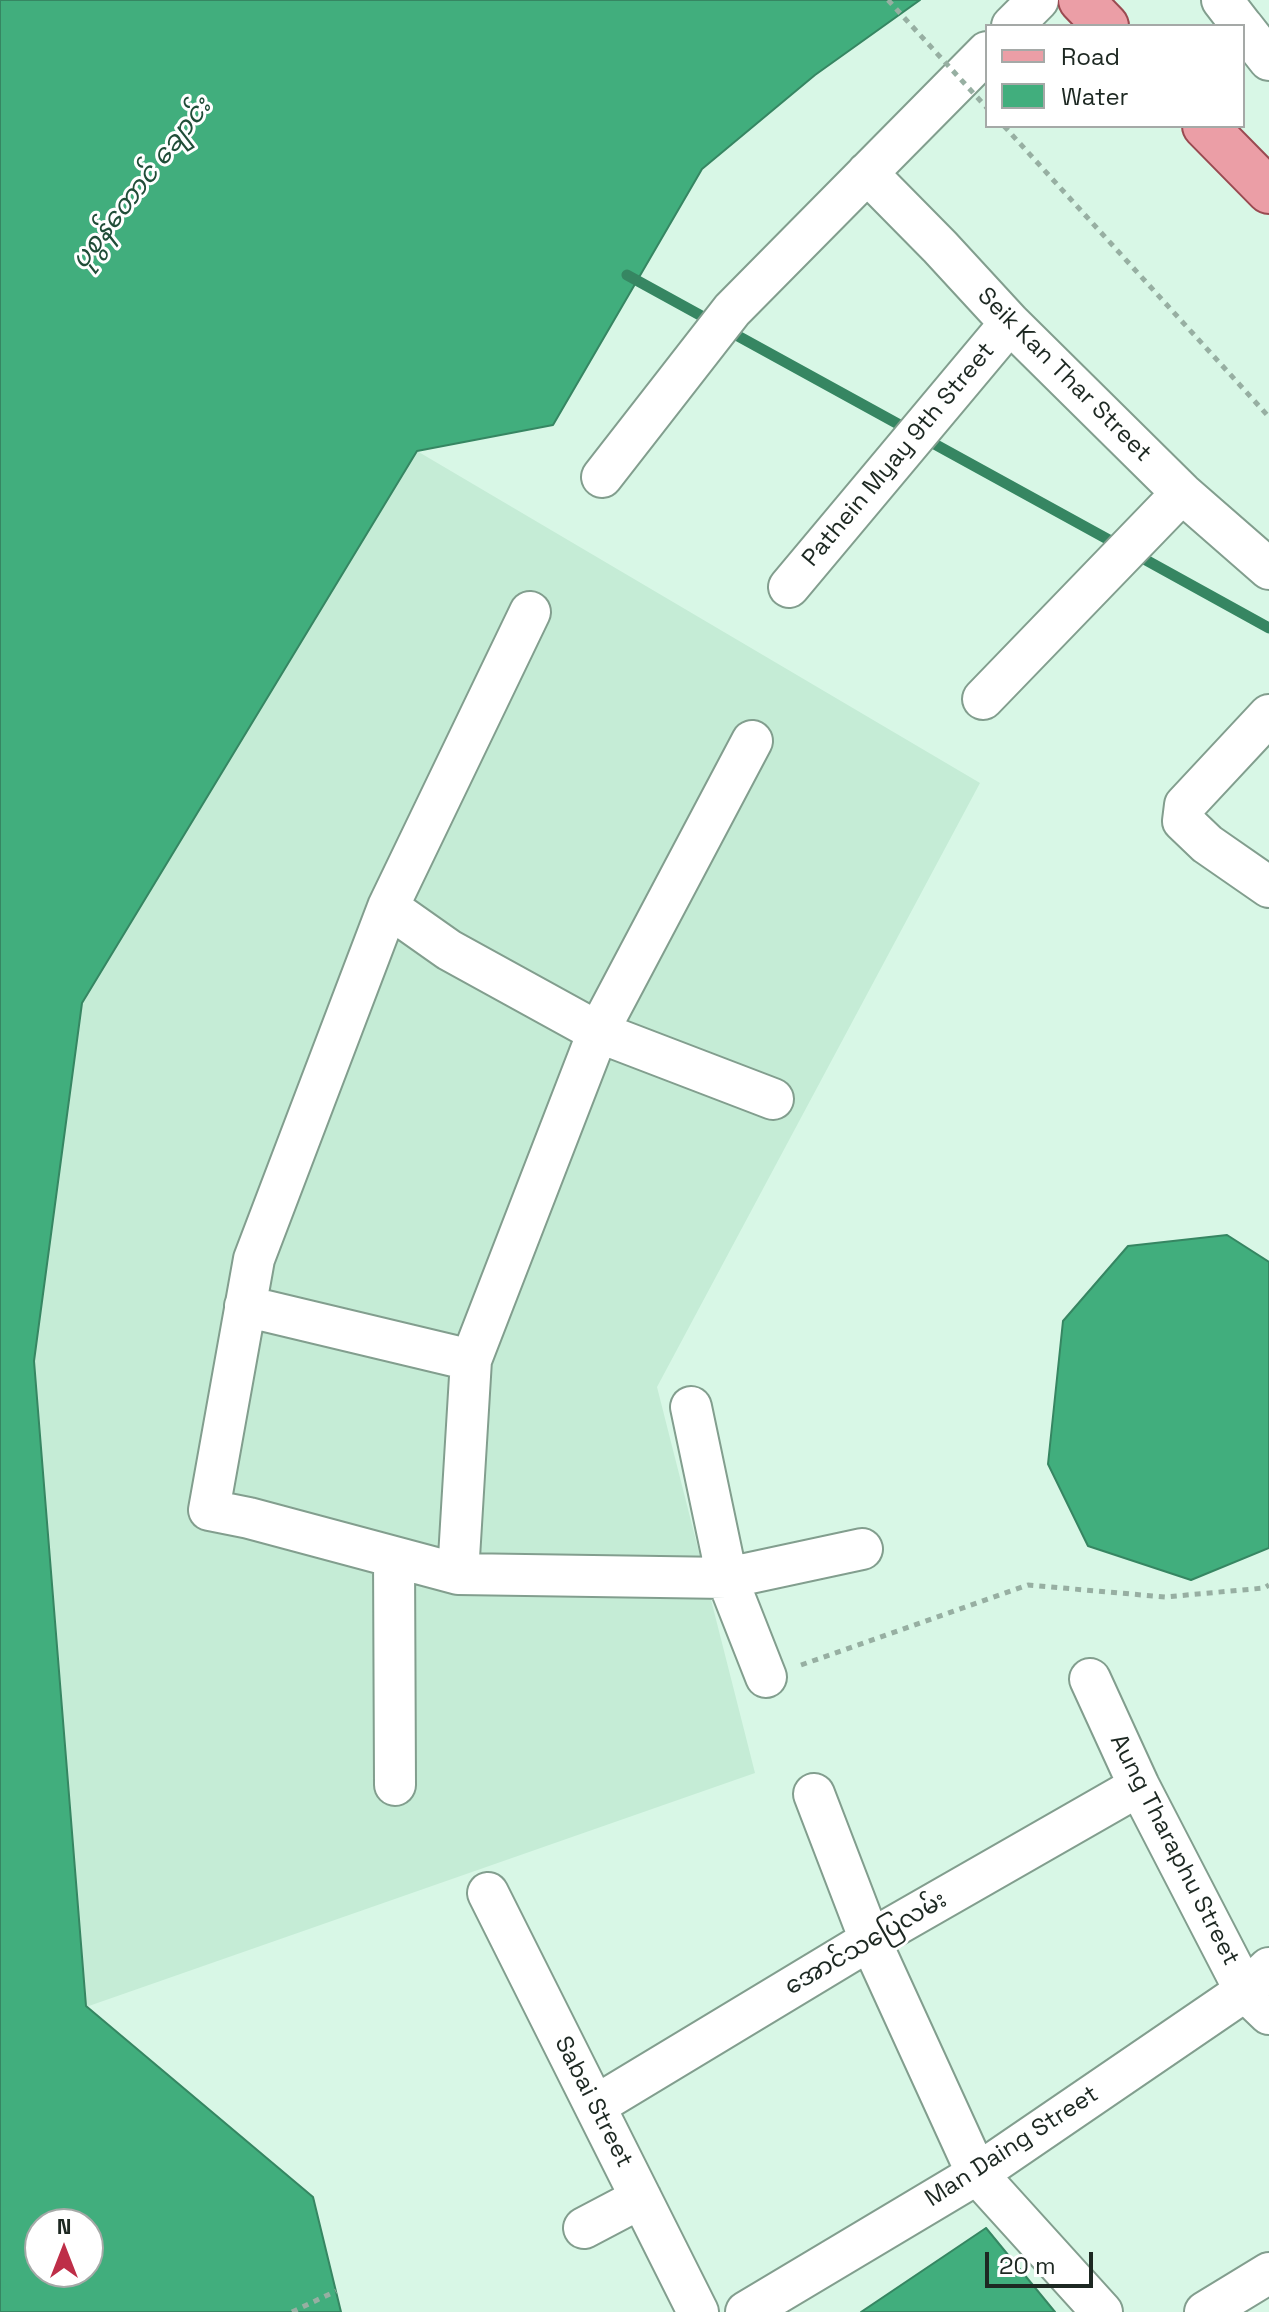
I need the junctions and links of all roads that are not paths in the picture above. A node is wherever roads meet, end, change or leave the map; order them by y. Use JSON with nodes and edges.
{"nodes":[{"id":1,"x":1038,"y":0,"type":"edge"},
{"id":2,"x":1081,"y":0,"type":"edge"},
{"id":3,"x":1222,"y":0,"type":"edge"},
{"id":4,"x":1014,"y":24,"type":"edge"},
{"id":5,"x":1104,"y":24,"type":"edge"},
{"id":6,"x":1241,"y":24,"type":"edge"},
{"id":7,"x":1245,"y":29,"type":"edge"},
{"id":8,"x":985,"y":54,"type":"edge"},
{"id":9,"x":1269,"y":60,"type":"edge"},
{"id":10,"x":1207,"y":128,"type":"edge"},
{"id":11,"x":867,"y":173,"type":"junction"},
{"id":12,"x":1269,"y":191,"type":"edge"},
{"id":13,"x":1010,"y":323,"type":"junction"},
{"id":14,"x":602,"y":477,"type":"dead end"},
{"id":15,"x":1182,"y":493,"type":"junction"},
{"id":16,"x":1269,"y":569,"type":"edge"},
{"id":17,"x":789,"y":587,"type":"dead end"},
{"id":18,"x":530,"y":612,"type":"dead end"},
{"id":19,"x":983,"y":699,"type":"dead end"},
{"id":20,"x":1269,"y":715,"type":"edge"},
{"id":21,"x":752,"y":741,"type":"dead end"},
{"id":22,"x":1269,"y":887,"type":"edge"},
{"id":23,"x":388,"y":907,"type":"junction"},
{"id":24,"x":598,"y":1032,"type":"junction"},
{"id":25,"x":773,"y":1099,"type":"dead end"},
{"id":26,"x":245,"y":1306,"type":"junction"},
{"id":27,"x":471,"y":1360,"type":"junction"},
{"id":28,"x":691,"y":1407,"type":"dead end"},
{"id":29,"x":862,"y":1549,"type":"dead end"},
{"id":30,"x":394,"y":1557,"type":"junction"},
{"id":31,"x":458,"y":1574,"type":"junction"},
{"id":32,"x":727,"y":1578,"type":"junction"},
{"id":33,"x":766,"y":1677,"type":"road end"},
{"id":34,"x":1090,"y":1679,"type":"dead end"},
{"id":35,"x":395,"y":1785,"type":"dead end"},
{"id":36,"x":1139,"y":1786,"type":"junction"},
{"id":37,"x":814,"y":1794,"type":"dead end"},
{"id":38,"x":488,"y":1893,"type":"dead end"},
{"id":39,"x":870,"y":1940,"type":"junction"},
{"id":40,"x":1261,"y":1991,"type":"edge"},
{"id":41,"x":595,"y":2106,"type":"junction"},
{"id":42,"x":977,"y":2174,"type":"junction"},
{"id":43,"x":641,"y":2198,"type":"junction"},
{"id":44,"x":584,"y":2228,"type":"dead end"},
{"id":45,"x":1260,"y":2292,"type":"edge"},
{"id":46,"x":698,"y":2312,"type":"edge"},
{"id":47,"x":746,"y":2312,"type":"edge"},
{"id":48,"x":1102,"y":2312,"type":"edge"},
{"id":49,"x":1205,"y":2312,"type":"edge"}],
"edges":[{"from":1,"to":4,"type":"street"},
{"from":2,"to":5,"type":"main road"},
{"from":3,"to":6,"type":"street"},
{"from":7,"to":9,"type":"street"},
{"from":8,"to":11,"type":"street"},
{"from":10,"to":12,"type":"main road"},
{"from":11,"to":13,"type":"street","name":"Seik Kan Thar Street"},
{"from":11,"to":14,"type":"street"},
{"from":13,"to":15,"type":"street","name":"Seik Kan Thar Street"},
{"from":13,"to":17,"type":"street","name":"Pathein Myay 9th Street"},
{"from":15,"to":16,"type":"street","name":"Seik Kan Thar Street"},
{"from":15,"to":19,"type":"street"},
{"from":18,"to":23,"type":"street"},
{"from":20,"to":22,"type":"street"},
{"from":21,"to":24,"type":"street"},
{"from":23,"to":24,"type":"street"},
{"from":23,"to":26,"type":"street"},
{"from":24,"to":25,"type":"street"},
{"from":24,"to":27,"type":"street"},
{"from":26,"to":27,"type":"street"},
{"from":26,"to":30,"type":"street"},
{"from":27,"to":31,"type":"street"},
{"from":28,"to":32,"type":"street"},
{"from":29,"to":32,"type":"street"},
{"from":30,"to":31,"type":"street"},
{"from":30,"to":35,"type":"street"},
{"from":31,"to":32,"type":"street"},
{"from":32,"to":33,"type":"street"},
{"from":34,"to":36,"type":"street","name":"Aung Tharaphu Street"},
{"from":36,"to":39,"type":"street","name":"အောင်သပြေလမ်း"},
{"from":36,"to":40,"type":"street","name":"Aung Tharaphu Street"},
{"from":37,"to":39,"type":"street"},
{"from":38,"to":41,"type":"street","name":"Sabai Street"},
{"from":39,"to":41,"type":"street","name":"အောင်သပြေလမ်း"},
{"from":39,"to":42,"type":"street"},
{"from":40,"to":42,"type":"street","name":"Man Daing Street"},
{"from":41,"to":43,"type":"street","name":"Sabai Street"},
{"from":42,"to":47,"type":"street","name":"Man Daing Street"},
{"from":42,"to":48,"type":"street"},
{"from":43,"to":44,"type":"street"},
{"from":43,"to":46,"type":"street","name":"Sabai Street"},
{"from":45,"to":49,"type":"street"}]}
